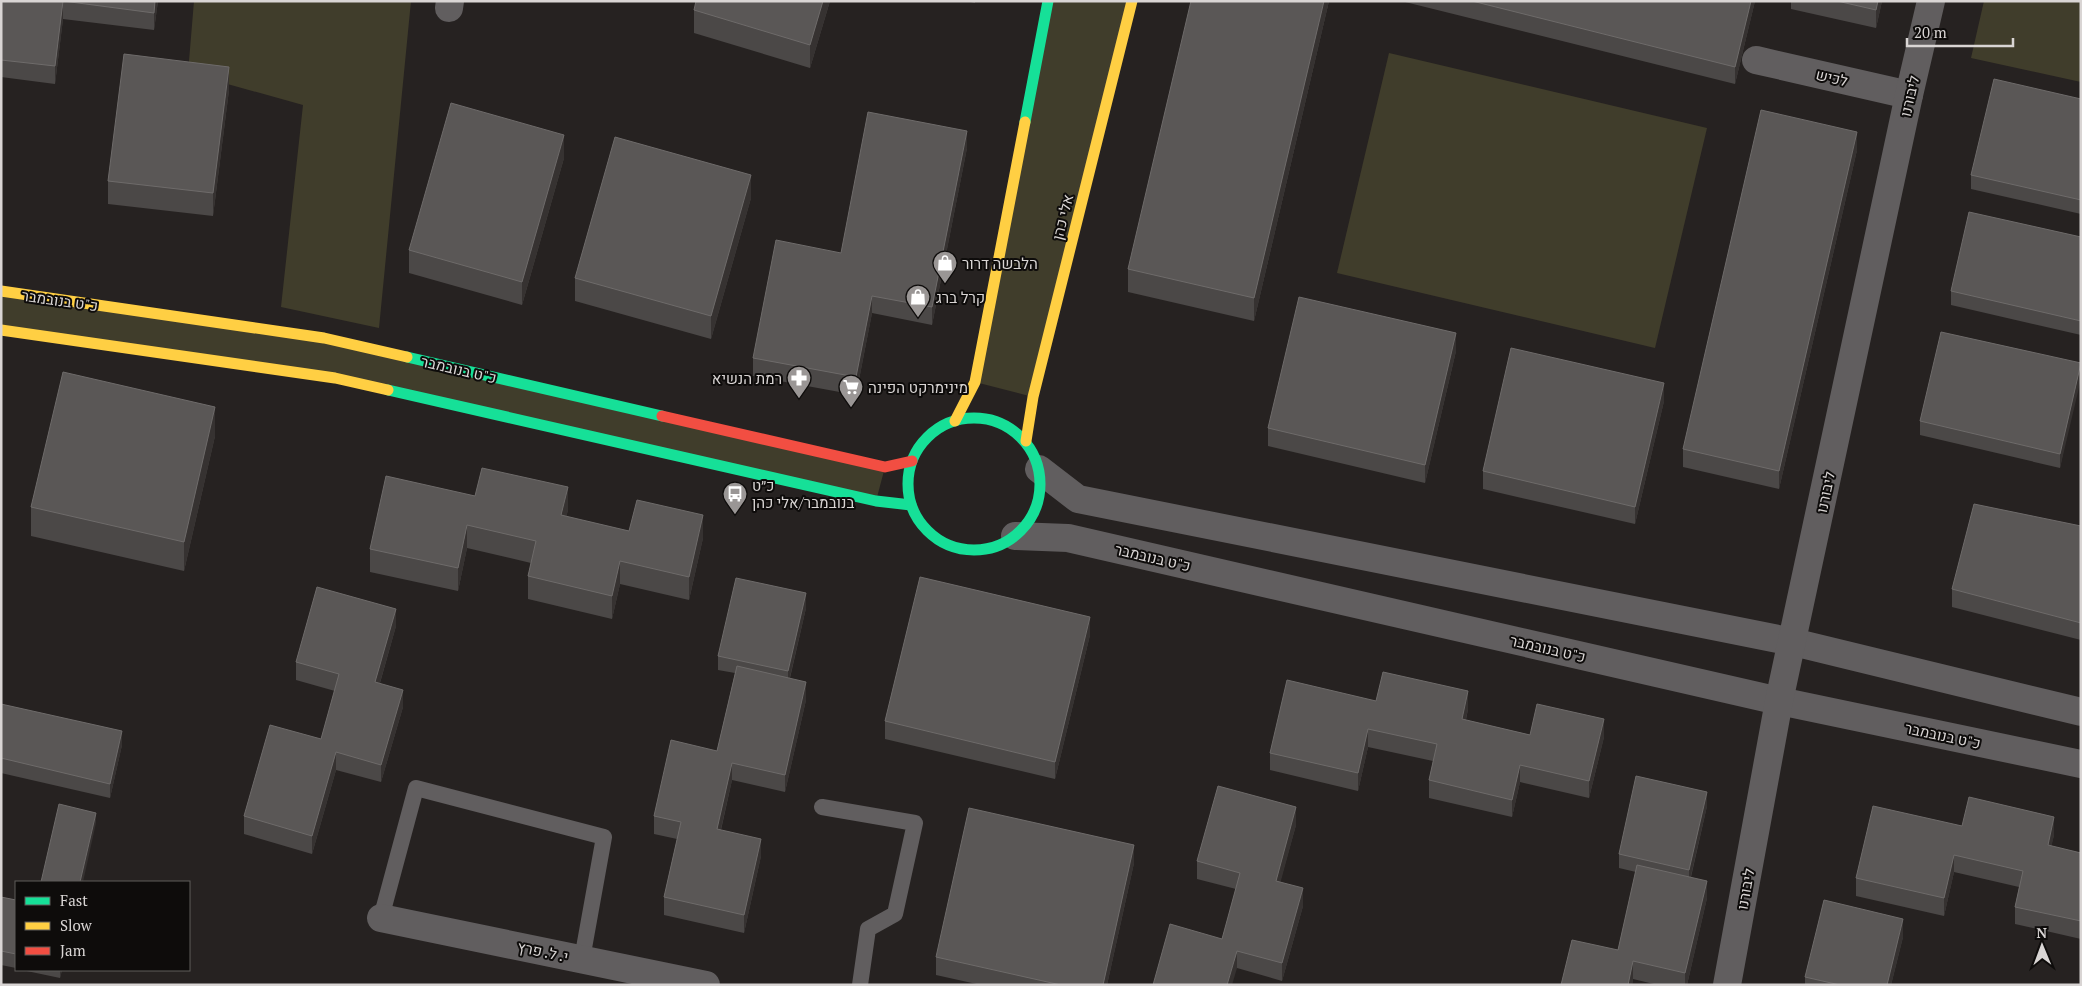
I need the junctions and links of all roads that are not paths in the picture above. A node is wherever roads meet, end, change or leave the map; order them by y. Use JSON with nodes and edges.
{"nodes":[{"id":1,"x":1048,"y":1,"type":"edge"},
{"id":2,"x":1132,"y":1,"type":"edge"},
{"id":3,"x":1931,"y":1,"type":"edge"},
{"id":4,"x":1756,"y":60,"type":"dead end"},
{"id":5,"x":1908,"y":95,"type":"junction"},
{"id":6,"x":1,"y":292,"type":"edge"},
{"id":7,"x":1,"y":330,"type":"edge"},
{"id":8,"x":955,"y":420,"type":"junction"},
{"id":9,"x":1026,"y":441,"type":"junction"},
{"id":10,"x":912,"y":461,"type":"junction"},
{"id":11,"x":1039,"y":469,"type":"junction"},
{"id":12,"x":911,"y":505,"type":"junction"},
{"id":13,"x":1015,"y":536,"type":"junction"},
{"id":14,"x":1793,"y":642,"type":"junction"},
{"id":15,"x":1779,"y":701,"type":"junction"},
{"id":16,"x":2081,"y":712,"type":"edge"},
{"id":17,"x":2081,"y":764,"type":"edge"},
{"id":18,"x":822,"y":807,"type":"dead end"},
{"id":19,"x":381,"y":918,"type":"joint"},
{"id":20,"x":582,"y":959,"type":"junction"},
{"id":21,"x":706,"y":985,"type":"edge"},
{"id":22,"x":860,"y":985,"type":"edge"},
{"id":23,"x":1727,"y":985,"type":"edge"}],
"edges":[{"from":1,"to":8,"type":"street"},
{"from":2,"to":9,"type":"street","name":"אלי כהן"},
{"from":3,"to":5,"type":"street","name":"ליבורנו"},
{"from":4,"to":5,"type":"street","name":"לכיש"},
{"from":5,"to":14,"type":"street","name":"ליבורנו"},
{"from":6,"to":10,"type":"street","name":"כ\"ט בנובמבר"},
{"from":7,"to":12,"type":"street"},
{"from":8,"to":9,"type":"street"},
{"from":8,"to":10,"type":"street"},
{"from":9,"to":11,"type":"street"},
{"from":10,"to":12,"type":"street"},
{"from":11,"to":13,"type":"street"},
{"from":11,"to":14,"type":"street"},
{"from":12,"to":13,"type":"street"},
{"from":13,"to":15,"type":"street","name":"כ\"ט בנובמבר"},
{"from":14,"to":15,"type":"street","name":"ליבורנו"},
{"from":14,"to":16,"type":"street"},
{"from":15,"to":17,"type":"street","name":"כ\"ט בנובמבר"},
{"from":15,"to":23,"type":"street","name":"ליבורנו"},
{"from":18,"to":22,"type":"lane"},
{"from":19,"to":20,"type":"street","name":"י. ל. פרץ"},
{"from":19,"to":20,"type":"lane"},
{"from":20,"to":21,"type":"street","name":"י. ל. פרץ"}]}
